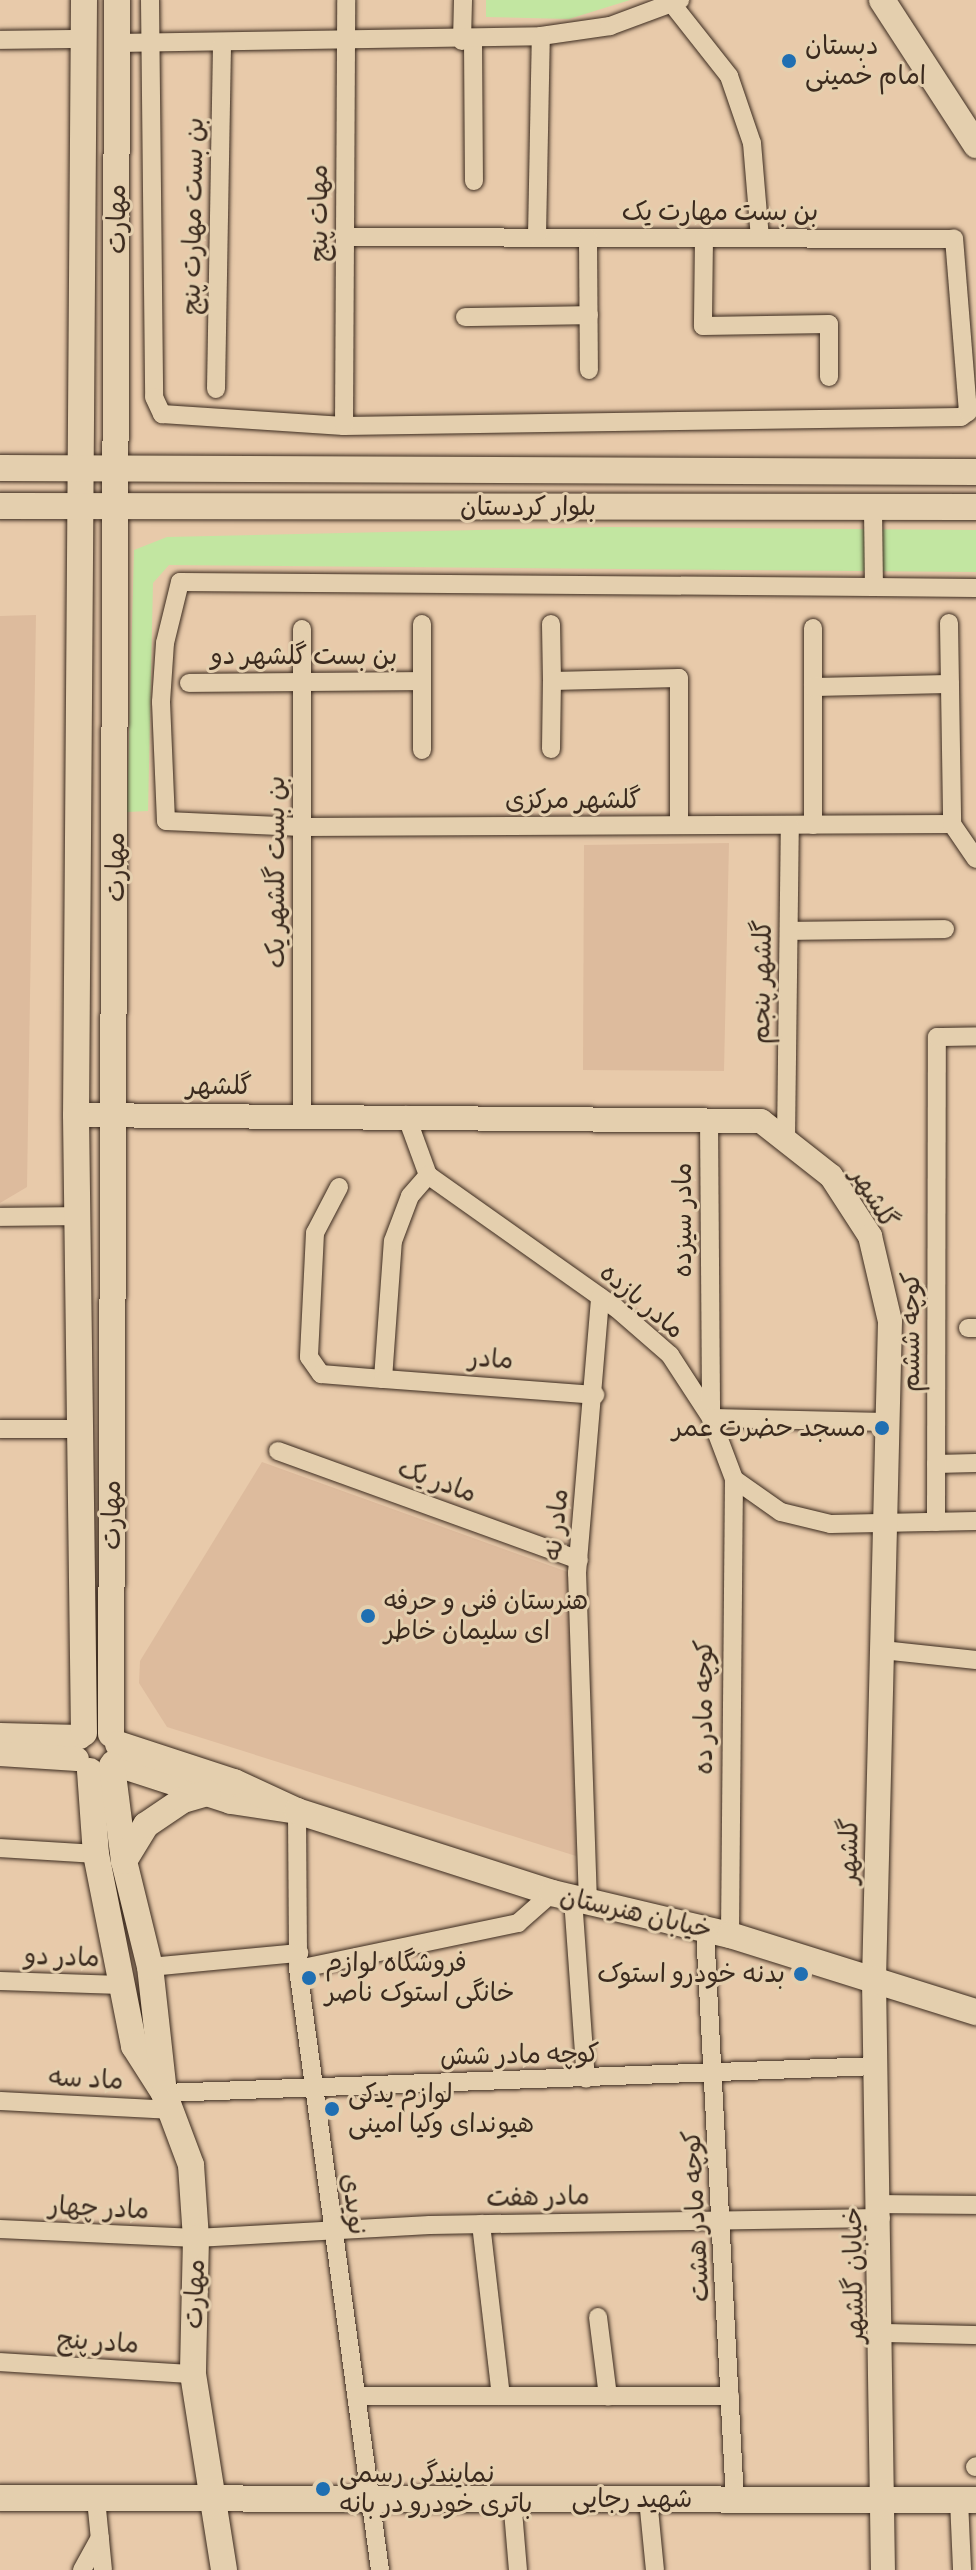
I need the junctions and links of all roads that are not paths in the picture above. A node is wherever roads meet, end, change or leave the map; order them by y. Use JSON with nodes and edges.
{"nodes":[{"id":1,"x":84,"y":0,"type":"edge"},
{"id":2,"x":117,"y":0,"type":"edge"},
{"id":3,"x":150,"y":0,"type":"edge"},
{"id":4,"x":346,"y":0,"type":"edge"},
{"id":5,"x":463,"y":0,"type":"edge"},
{"id":6,"x":882,"y":0,"type":"edge"},
{"id":7,"x":673,"y":1,"type":"edge"},
{"id":8,"x":541,"y":36,"type":"junction"},
{"id":9,"x":84,"y":39,"type":"junction"},
{"id":10,"x":0,"y":40,"type":"edge"},
{"id":11,"x":468,"y":41,"type":"junction"},
{"id":12,"x":150,"y":42,"type":"junction"},
{"id":13,"x":117,"y":43,"type":"junction"},
{"id":14,"x":346,"y":43,"type":"junction"},
{"id":15,"x":222,"y":44,"type":"junction"},
{"id":16,"x":976,"y":145,"type":"edge"},
{"id":17,"x":474,"y":181,"type":"dead end"},
{"id":18,"x":537,"y":236,"type":"junction"},
{"id":19,"x":345,"y":237,"type":"junction"},
{"id":20,"x":588,"y":238,"type":"junction"},
{"id":21,"x":704,"y":238,"type":"junction"},
{"id":22,"x":760,"y":238,"type":"junction"},
{"id":23,"x":589,"y":315,"type":"junction"},
{"id":24,"x":465,"y":317,"type":"dead end"},
{"id":25,"x":589,"y":370,"type":"dead end"},
{"id":26,"x":829,"y":377,"type":"dead end"},
{"id":27,"x":216,"y":389,"type":"dead end"},
{"id":28,"x":344,"y":426,"type":"junction"},
{"id":29,"x":0,"y":468,"type":"edge"},
{"id":30,"x":81,"y":468,"type":"junction"},
{"id":31,"x":119,"y":469,"type":"junction"},
{"id":32,"x":976,"y":472,"type":"edge"},
{"id":33,"x":81,"y":504,"type":"junction"},
{"id":34,"x":119,"y":505,"type":"junction"},
{"id":35,"x":0,"y":506,"type":"edge"},
{"id":36,"x":976,"y":507,"type":"edge"},
{"id":37,"x":873,"y":508,"type":"junction"},
{"id":38,"x":874,"y":587,"type":"junction"},
{"id":39,"x":976,"y":588,"type":"edge"},
{"id":40,"x":949,"y":623,"type":"dead end"},
{"id":41,"x":422,"y":624,"type":"dead end"},
{"id":42,"x":551,"y":624,"type":"dead end"},
{"id":43,"x":813,"y":628,"type":"dead end"},
{"id":44,"x":302,"y":629,"type":"dead end"},
{"id":45,"x":420,"y":681,"type":"junction"},
{"id":46,"x":552,"y":681,"type":"junction"},
{"id":47,"x":302,"y":682,"type":"junction"},
{"id":48,"x":189,"y":683,"type":"dead end"},
{"id":49,"x":950,"y":684,"type":"junction"},
{"id":50,"x":813,"y":687,"type":"junction"},
{"id":51,"x":551,"y":749,"type":"dead end"},
{"id":52,"x":422,"y":750,"type":"dead end"},
{"id":53,"x":952,"y":824,"type":"junction"},
{"id":54,"x":679,"y":825,"type":"junction"},
{"id":55,"x":790,"y":825,"type":"junction"},
{"id":56,"x":813,"y":825,"type":"junction"},
{"id":57,"x":302,"y":827,"type":"junction"},
{"id":58,"x":976,"y":859,"type":"edge"},
{"id":59,"x":945,"y":929,"type":"dead end"},
{"id":60,"x":789,"y":931,"type":"junction"},
{"id":61,"x":976,"y":1036,"type":"edge"},
{"id":62,"x":114,"y":1113,"type":"junction"},
{"id":63,"x":302,"y":1114,"type":"junction"},
{"id":64,"x":76,"y":1115,"type":"junction"},
{"id":65,"x":406,"y":1115,"type":"junction"},
{"id":66,"x":709,"y":1118,"type":"junction"},
{"id":67,"x":786,"y":1140,"type":"junction"},
{"id":68,"x":428,"y":1175,"type":"junction"},
{"id":69,"x":339,"y":1187,"type":"dead end"},
{"id":70,"x":77,"y":1216,"type":"junction"},
{"id":71,"x":0,"y":1217,"type":"edge"},
{"id":72,"x":600,"y":1297,"type":"junction"},
{"id":73,"x":383,"y":1379,"type":"junction"},
{"id":74,"x":595,"y":1395,"type":"junction"},
{"id":75,"x":711,"y":1418,"type":"junction"},
{"id":76,"x":887,"y":1422,"type":"junction"},
{"id":77,"x":0,"y":1429,"type":"edge"},
{"id":78,"x":77,"y":1429,"type":"junction"},
{"id":79,"x":278,"y":1451,"type":"dead end"},
{"id":80,"x":976,"y":1463,"type":"edge"},
{"id":81,"x":936,"y":1464,"type":"junction"},
{"id":82,"x":734,"y":1479,"type":"junction"},
{"id":83,"x":976,"y":1521,"type":"edge"},
{"id":84,"x":936,"y":1522,"type":"junction"},
{"id":85,"x":884,"y":1524,"type":"junction"},
{"id":86,"x":579,"y":1560,"type":"junction"},
{"id":87,"x":882,"y":1650,"type":"junction"},
{"id":88,"x":976,"y":1660,"type":"edge"},
{"id":89,"x":0,"y":1735,"type":"edge"},
{"id":90,"x":98,"y":1751,"type":"junction"},
{"id":91,"x":0,"y":1754,"type":"edge"},
{"id":92,"x":208,"y":1793,"type":"junction"},
{"id":93,"x":297,"y":1811,"type":"junction"},
{"id":94,"x":0,"y":1848,"type":"edge"},
{"id":95,"x":96,"y":1854,"type":"junction"},
{"id":96,"x":124,"y":1861,"type":"junction"},
{"id":97,"x":571,"y":1898,"type":"junction"},
{"id":98,"x":717,"y":1932,"type":"junction"},
{"id":99,"x":298,"y":1961,"type":"junction"},
{"id":100,"x":150,"y":1967,"type":"junction"},
{"id":101,"x":874,"y":1980,"type":"junction"},
{"id":102,"x":0,"y":1981,"type":"edge"},
{"id":103,"x":121,"y":1985,"type":"junction"},
{"id":104,"x":976,"y":2012,"type":"edge"},
{"id":105,"x":877,"y":2066,"type":"junction"},
{"id":106,"x":715,"y":2076,"type":"junction"},
{"id":107,"x":586,"y":2079,"type":"junction"},
{"id":108,"x":313,"y":2085,"type":"junction"},
{"id":109,"x":0,"y":2101,"type":"edge"},
{"id":110,"x":166,"y":2102,"type":"junction"},
{"id":111,"x":976,"y":2205,"type":"edge"},
{"id":112,"x":881,"y":2211,"type":"junction"},
{"id":113,"x":722,"y":2221,"type":"junction"},
{"id":114,"x":481,"y":2224,"type":"junction"},
{"id":115,"x":0,"y":2229,"type":"edge"},
{"id":116,"x":331,"y":2232,"type":"junction"},
{"id":117,"x":196,"y":2238,"type":"junction"},
{"id":118,"x":598,"y":2317,"type":"dead end"},
{"id":119,"x":883,"y":2333,"type":"junction"},
{"id":120,"x":976,"y":2335,"type":"edge"},
{"id":121,"x":0,"y":2362,"type":"edge"},
{"id":122,"x":193,"y":2374,"type":"junction"},
{"id":123,"x":356,"y":2396,"type":"junction"},
{"id":124,"x":501,"y":2396,"type":"junction"},
{"id":125,"x":608,"y":2396,"type":"junction"},
{"id":126,"x":730,"y":2396,"type":"junction"},
{"id":127,"x":0,"y":2498,"type":"edge"},
{"id":128,"x":371,"y":2498,"type":"junction"},
{"id":129,"x":96,"y":2499,"type":"junction"},
{"id":130,"x":213,"y":2499,"type":"junction"},
{"id":131,"x":512,"y":2499,"type":"junction"},
{"id":132,"x":648,"y":2499,"type":"junction"},
{"id":133,"x":879,"y":2499,"type":"junction"},
{"id":134,"x":735,"y":2500,"type":"junction"},
{"id":135,"x":967,"y":2500,"type":"edge"},
{"id":136,"x":100,"y":2538,"type":"junction"},
{"id":137,"x":82,"y":2570,"type":"edge"},
{"id":138,"x":103,"y":2570,"type":"edge"},
{"id":139,"x":224,"y":2570,"type":"edge"},
{"id":140,"x":380,"y":2570,"type":"edge"},
{"id":141,"x":518,"y":2570,"type":"edge"},
{"id":142,"x":655,"y":2570,"type":"edge"},
{"id":143,"x":883,"y":2570,"type":"edge"},
{"id":144,"x":962,"y":2570,"type":"edge"}],
"edges":[{"from":1,"to":9,"type":"main road","name":"مهارت"},
{"from":2,"to":13,"type":"main road","name":"مهارت"},
{"from":3,"to":12,"type":"street"},
{"from":4,"to":14,"type":"street","name":"مهات پنج"},
{"from":5,"to":11,"type":"street"},
{"from":6,"to":16,"type":"main road"},
{"from":7,"to":8,"type":"street"},
{"from":7,"to":22,"type":"street"},
{"from":8,"to":11,"type":"street"},
{"from":8,"to":18,"type":"street"},
{"from":9,"to":10,"type":"street"},
{"from":9,"to":13,"type":"main road"},
{"from":9,"to":30,"type":"main road","name":"مهارت"},
{"from":11,"to":14,"type":"street"},
{"from":11,"to":17,"type":"street"},
{"from":12,"to":13,"type":"street"},
{"from":12,"to":15,"type":"street"},
{"from":12,"to":28,"type":"street"},
{"from":13,"to":31,"type":"main road","name":"مهارت"},
{"from":14,"to":15,"type":"street"},
{"from":14,"to":19,"type":"street","name":"مهات پنج"},
{"from":15,"to":27,"type":"street","name":"بن بست مهارت پنج"},
{"from":18,"to":19,"type":"street","name":"بن بست مهارت یک"},
{"from":18,"to":20,"type":"street","name":"بن بست مهارت یک"},
{"from":19,"to":28,"type":"street","name":"مهات پنج"},
{"from":20,"to":21,"type":"street","name":"بن بست مهارت یک"},
{"from":20,"to":23,"type":"street"},
{"from":21,"to":22,"type":"street","name":"بن بست مهارت یک"},
{"from":21,"to":26,"type":"street"},
{"from":22,"to":28,"type":"street","name":"بن بست مهارت یک"},
{"from":23,"to":24,"type":"street"},
{"from":23,"to":25,"type":"street"},
{"from":29,"to":30,"type":"main road","name":"بلوار کردستان"},
{"from":30,"to":31,"type":"main road","name":"بلوار کردستان"},
{"from":30,"to":33,"type":"main road","name":"مهارت"},
{"from":31,"to":32,"type":"main road","name":"بلوار کردستان"},
{"from":31,"to":34,"type":"main road","name":"مهارت"},
{"from":33,"to":34,"type":"main road","name":"بلوار کردستان"},
{"from":33,"to":35,"type":"main road","name":"بلوار کردستان"},
{"from":33,"to":64,"type":"main road","name":"مهارت"},
{"from":34,"to":37,"type":"main road","name":"بلوار کردستان"},
{"from":34,"to":62,"type":"main road","name":"مهارت"},
{"from":36,"to":37,"type":"main road","name":"بلوار کردستان"},
{"from":37,"to":38,"type":"street"},
{"from":38,"to":39,"type":"street"},
{"from":38,"to":57,"type":"street","name":"گلشهر مرکزی"},
{"from":40,"to":49,"type":"street"},
{"from":41,"to":45,"type":"street"},
{"from":42,"to":46,"type":"street"},
{"from":43,"to":50,"type":"street"},
{"from":44,"to":47,"type":"street","name":"بن بست گلشهر یک"},
{"from":45,"to":47,"type":"street","name":"بن بست گلشهر دو"},
{"from":45,"to":52,"type":"street"},
{"from":46,"to":51,"type":"street"},
{"from":46,"to":54,"type":"street"},
{"from":47,"to":48,"type":"street","name":"بن بست گلشهر دو"},
{"from":47,"to":57,"type":"street","name":"بن بست گلشهر یک"},
{"from":49,"to":50,"type":"street"},
{"from":49,"to":53,"type":"street"},
{"from":50,"to":56,"type":"street"},
{"from":53,"to":56,"type":"street","name":"گلشهر مرکزی"},
{"from":53,"to":58,"type":"street"},
{"from":54,"to":55,"type":"street","name":"گلشهر مرکزی"},
{"from":54,"to":57,"type":"street","name":"گلشهر مرکزی"},
{"from":55,"to":56,"type":"street","name":"گلشهر مرکزی"},
{"from":55,"to":60,"type":"street","name":"گلشهر پنجم"},
{"from":57,"to":63,"type":"street","name":"بن بست گلشهر یک"},
{"from":59,"to":60,"type":"street"},
{"from":60,"to":67,"type":"street","name":"گلشهر پنجم"},
{"from":61,"to":81,"type":"street","name":"کوچه ششم"},
{"from":62,"to":63,"type":"street","name":"گلشهر"},
{"from":62,"to":64,"type":"street"},
{"from":62,"to":90,"type":"main road","name":"مهارت"},
{"from":63,"to":65,"type":"street","name":"گلشهر"},
{"from":64,"to":70,"type":"main road","name":"مهارت"},
{"from":65,"to":66,"type":"street","name":"گلشهر"},
{"from":65,"to":68,"type":"street"},
{"from":66,"to":67,"type":"street","name":"گلشهر"},
{"from":66,"to":75,"type":"street","name":"مادر سیزده"},
{"from":67,"to":76,"type":"street","name":"گلشهر"},
{"from":68,"to":72,"type":"street","name":"مادر یازده"},
{"from":68,"to":73,"type":"street"},
{"from":69,"to":73,"type":"street","name":"مادر"},
{"from":70,"to":71,"type":"street"},
{"from":70,"to":78,"type":"main road","name":"مهارت"},
{"from":72,"to":74,"type":"street","name":"مادر نه"},
{"from":72,"to":75,"type":"street","name":"مادر یازده"},
{"from":73,"to":74,"type":"street","name":"مادر"},
{"from":74,"to":86,"type":"street","name":"مادر نه"},
{"from":75,"to":76,"type":"street"},
{"from":75,"to":82,"type":"street","name":"مادر یازده"},
{"from":76,"to":85,"type":"street","name":"گلشهر"},
{"from":77,"to":78,"type":"street"},
{"from":78,"to":90,"type":"main road","name":"مهارت"},
{"from":79,"to":86,"type":"street","name":"مادر یک"},
{"from":80,"to":81,"type":"street"},
{"from":81,"to":84,"type":"street","name":"کوچه ششم"},
{"from":82,"to":85,"type":"street"},
{"from":82,"to":98,"type":"street","name":"کوچه مادر ده"},
{"from":83,"to":84,"type":"street"},
{"from":84,"to":85,"type":"street"},
{"from":85,"to":87,"type":"street","name":"گلشهر"},
{"from":86,"to":97,"type":"street","name":"مادر نه"},
{"from":87,"to":88,"type":"street"},
{"from":87,"to":101,"type":"street","name":"گلشهر"},
{"from":89,"to":90,"type":"street"},
{"from":90,"to":91,"type":"street"},
{"from":90,"to":92,"type":"main road","name":"خیابان هنرستان"},
{"from":90,"to":93,"type":"main road","name":"خیابان هنرستان"},
{"from":90,"to":95,"type":"main road","name":"مهارت"},
{"from":90,"to":96,"type":"main road","name":"مهارت"},
{"from":92,"to":93,"type":"main road","name":"خیابان هنرستان"},
{"from":92,"to":96,"type":"main road"},
{"from":93,"to":97,"type":"main road","name":"خیابان هنرستان"},
{"from":93,"to":99,"type":"street"},
{"from":94,"to":95,"type":"street"},
{"from":95,"to":103,"type":"main road","name":"مهارت"},
{"from":96,"to":100,"type":"main road","name":"مهارت"},
{"from":97,"to":98,"type":"main road","name":"خیابان هنرستان"},
{"from":97,"to":99,"type":"street"},
{"from":97,"to":107,"type":"street","name":"مادر نه"},
{"from":98,"to":101,"type":"main road","name":"خیابان هنرستان"},
{"from":98,"to":106,"type":"street","name":"کوچه مادر هشت"},
{"from":99,"to":100,"type":"street"},
{"from":99,"to":108,"type":"street","name":"نویدی"},
{"from":100,"to":110,"type":"main road","name":"مهارت"},
{"from":101,"to":104,"type":"main road","name":"خیابان هنرستان"},
{"from":101,"to":105,"type":"street","name":"خیابان گلشهر"},
{"from":102,"to":103,"type":"street","name":"مادر دو"},
{"from":103,"to":110,"type":"main road","name":"مهارت"},
{"from":105,"to":106,"type":"street","name":"کوچه مادر شش"},
{"from":105,"to":112,"type":"street","name":"خیابان گلشهر"},
{"from":106,"to":107,"type":"street","name":"کوچه مادر شش"},
{"from":106,"to":113,"type":"street","name":"کوچه مادر هشت"},
{"from":107,"to":108,"type":"street","name":"کوچه مادر شش"},
{"from":108,"to":110,"type":"street","name":"کوچه مادر شش"},
{"from":108,"to":116,"type":"street","name":"نویدی"},
{"from":109,"to":110,"type":"street","name":"ماد سه"},
{"from":110,"to":117,"type":"main road","name":"مهارت"},
{"from":111,"to":112,"type":"street","name":"مادر هفت"},
{"from":112,"to":113,"type":"street","name":"مادر هفت"},
{"from":112,"to":119,"type":"street","name":"خیابان گلشهر"},
{"from":113,"to":114,"type":"street","name":"مادر هفت"},
{"from":113,"to":126,"type":"street","name":"کوچه مادر هشت"},
{"from":114,"to":116,"type":"street","name":"مادر هفت"},
{"from":114,"to":124,"type":"street"},
{"from":115,"to":117,"type":"street","name":"مادر چهار"},
{"from":116,"to":117,"type":"street","name":"مادر هفت"},
{"from":116,"to":123,"type":"street","name":"نویدی"},
{"from":117,"to":122,"type":"main road","name":"مهارت"},
{"from":118,"to":125,"type":"street"},
{"from":119,"to":120,"type":"street"},
{"from":119,"to":133,"type":"street","name":"خیابان گلشهر"},
{"from":121,"to":122,"type":"street","name":"مادر پنج"},
{"from":122,"to":130,"type":"main road","name":"مهارت"},
{"from":123,"to":124,"type":"street"},
{"from":123,"to":128,"type":"street","name":"نویدی"},
{"from":124,"to":125,"type":"street"},
{"from":125,"to":126,"type":"street"},
{"from":126,"to":134,"type":"street","name":"کوچه مادر هشت"},
{"from":127,"to":129,"type":"main road","name":"شهید رجایی"},
{"from":128,"to":130,"type":"main road","name":"شهید رجایی"},
{"from":128,"to":131,"type":"main road","name":"شهید رجایی"},
{"from":128,"to":140,"type":"street","name":"نویدی"},
{"from":129,"to":130,"type":"main road","name":"شهید رجایی"},
{"from":129,"to":136,"type":"street"},
{"from":130,"to":139,"type":"main road","name":"مهارت"},
{"from":131,"to":132,"type":"main road","name":"شهید رجایی"},
{"from":131,"to":141,"type":"street"},
{"from":132,"to":134,"type":"main road","name":"شهید رجایی"},
{"from":132,"to":142,"type":"street"},
{"from":133,"to":134,"type":"main road","name":"شهید رجایی"},
{"from":133,"to":135,"type":"main road","name":"شهید رجایی"},
{"from":133,"to":143,"type":"street","name":"خیابان گلشهر"},
{"from":135,"to":144,"type":"street"},
{"from":136,"to":137,"type":"street"},
{"from":136,"to":138,"type":"street"}]}
